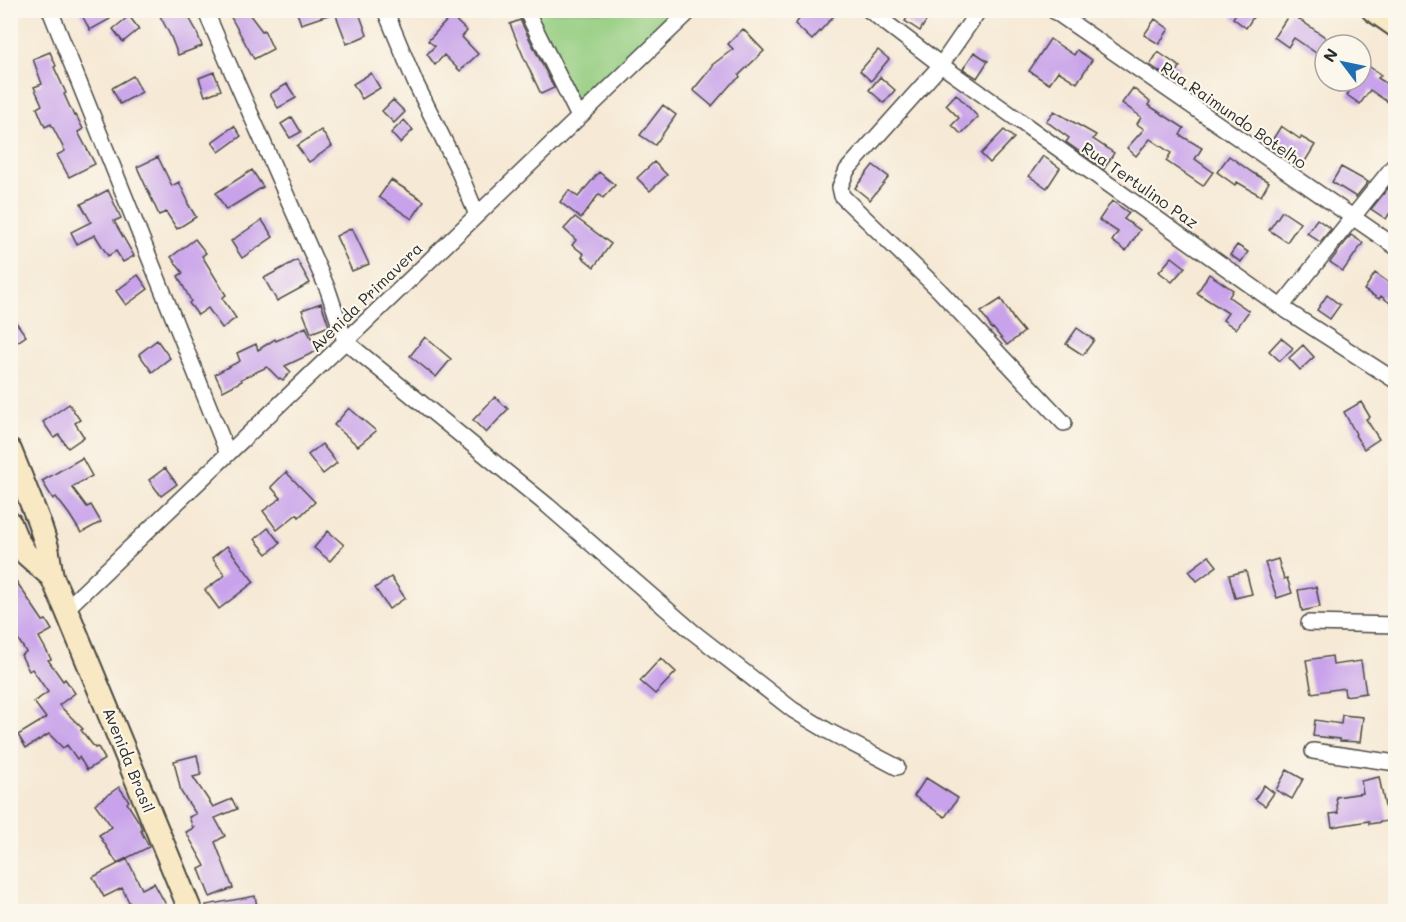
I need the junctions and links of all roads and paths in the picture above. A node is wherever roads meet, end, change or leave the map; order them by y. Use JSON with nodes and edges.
{"nodes":[{"id":1,"x":50,"y":10,"type":"edge"},
{"id":2,"x":205,"y":10,"type":"edge"},
{"id":3,"x":385,"y":10,"type":"edge"},
{"id":4,"x":526,"y":10,"type":"edge"},
{"id":5,"x":691,"y":10,"type":"edge"},
{"id":6,"x":869,"y":10,"type":"edge"},
{"id":7,"x":979,"y":10,"type":"edge"},
{"id":8,"x":1053,"y":10,"type":"edge"},
{"id":9,"x":1373,"y":10,"type":"edge"},
{"id":10,"x":1395,"y":26,"type":"edge"},
{"id":11,"x":941,"y":65,"type":"junction"},
{"id":12,"x":579,"y":117,"type":"junction"},
{"id":13,"x":1395,"y":163,"type":"edge"},
{"id":14,"x":477,"y":215,"type":"junction"},
{"id":15,"x":1352,"y":218,"type":"junction"},
{"id":16,"x":1395,"y":247,"type":"edge"},
{"id":17,"x":1281,"y":307,"type":"junction"},
{"id":18,"x":345,"y":341,"type":"junction"},
{"id":19,"x":1395,"y":381,"type":"edge"},
{"id":20,"x":1064,"y":423,"type":"dead end"},
{"id":21,"x":10,"y":450,"type":"edge"},
{"id":22,"x":228,"y":454,"type":"junction"},
{"id":23,"x":12,"y":533,"type":"edge"},
{"id":24,"x":52,"y":577,"type":"junction"},
{"id":25,"x":66,"y":609,"type":"junction"},
{"id":26,"x":1309,"y":623,"type":"dead end"},
{"id":27,"x":1395,"y":625,"type":"edge"},
{"id":28,"x":1313,"y":751,"type":"dead end"},
{"id":29,"x":1395,"y":763,"type":"edge"},
{"id":30,"x":897,"y":767,"type":"dead end"},
{"id":31,"x":191,"y":912,"type":"edge"}],
"edges":[{"from":1,"to":22,"type":"street"},
{"from":2,"to":18,"type":"street"},
{"from":3,"to":14,"type":"street"},
{"from":4,"to":12,"type":"street"},
{"from":5,"to":12,"type":"street","name":"Avenida Primavera"},
{"from":6,"to":11,"type":"street","name":"Rua Tertulino Paz"},
{"from":7,"to":11,"type":"street"},
{"from":8,"to":15,"type":"street","name":"Rua Raimundo Botelho"},
{"from":9,"to":10,"type":"street"},
{"from":11,"to":17,"type":"street","name":"Rua Tertulino Paz"},
{"from":11,"to":20,"type":"street"},
{"from":12,"to":14,"type":"street","name":"Avenida Primavera"},
{"from":13,"to":15,"type":"street"},
{"from":14,"to":18,"type":"street","name":"Avenida Primavera"},
{"from":15,"to":16,"type":"street","name":"Rua Raimundo Botelho"},
{"from":15,"to":17,"type":"street"},
{"from":17,"to":19,"type":"street","name":"Rua Tertulino Paz"},
{"from":18,"to":22,"type":"street","name":"Avenida Primavera"},
{"from":18,"to":30,"type":"street"},
{"from":21,"to":24,"type":"street"},
{"from":22,"to":25,"type":"street","name":"Avenida Primavera"},
{"from":23,"to":24,"type":"street"},
{"from":24,"to":25,"type":"street","name":"Avenida Brasil"},
{"from":25,"to":31,"type":"street","name":"Avenida Brasil"},
{"from":26,"to":27,"type":"street"},
{"from":28,"to":29,"type":"street"}]}
